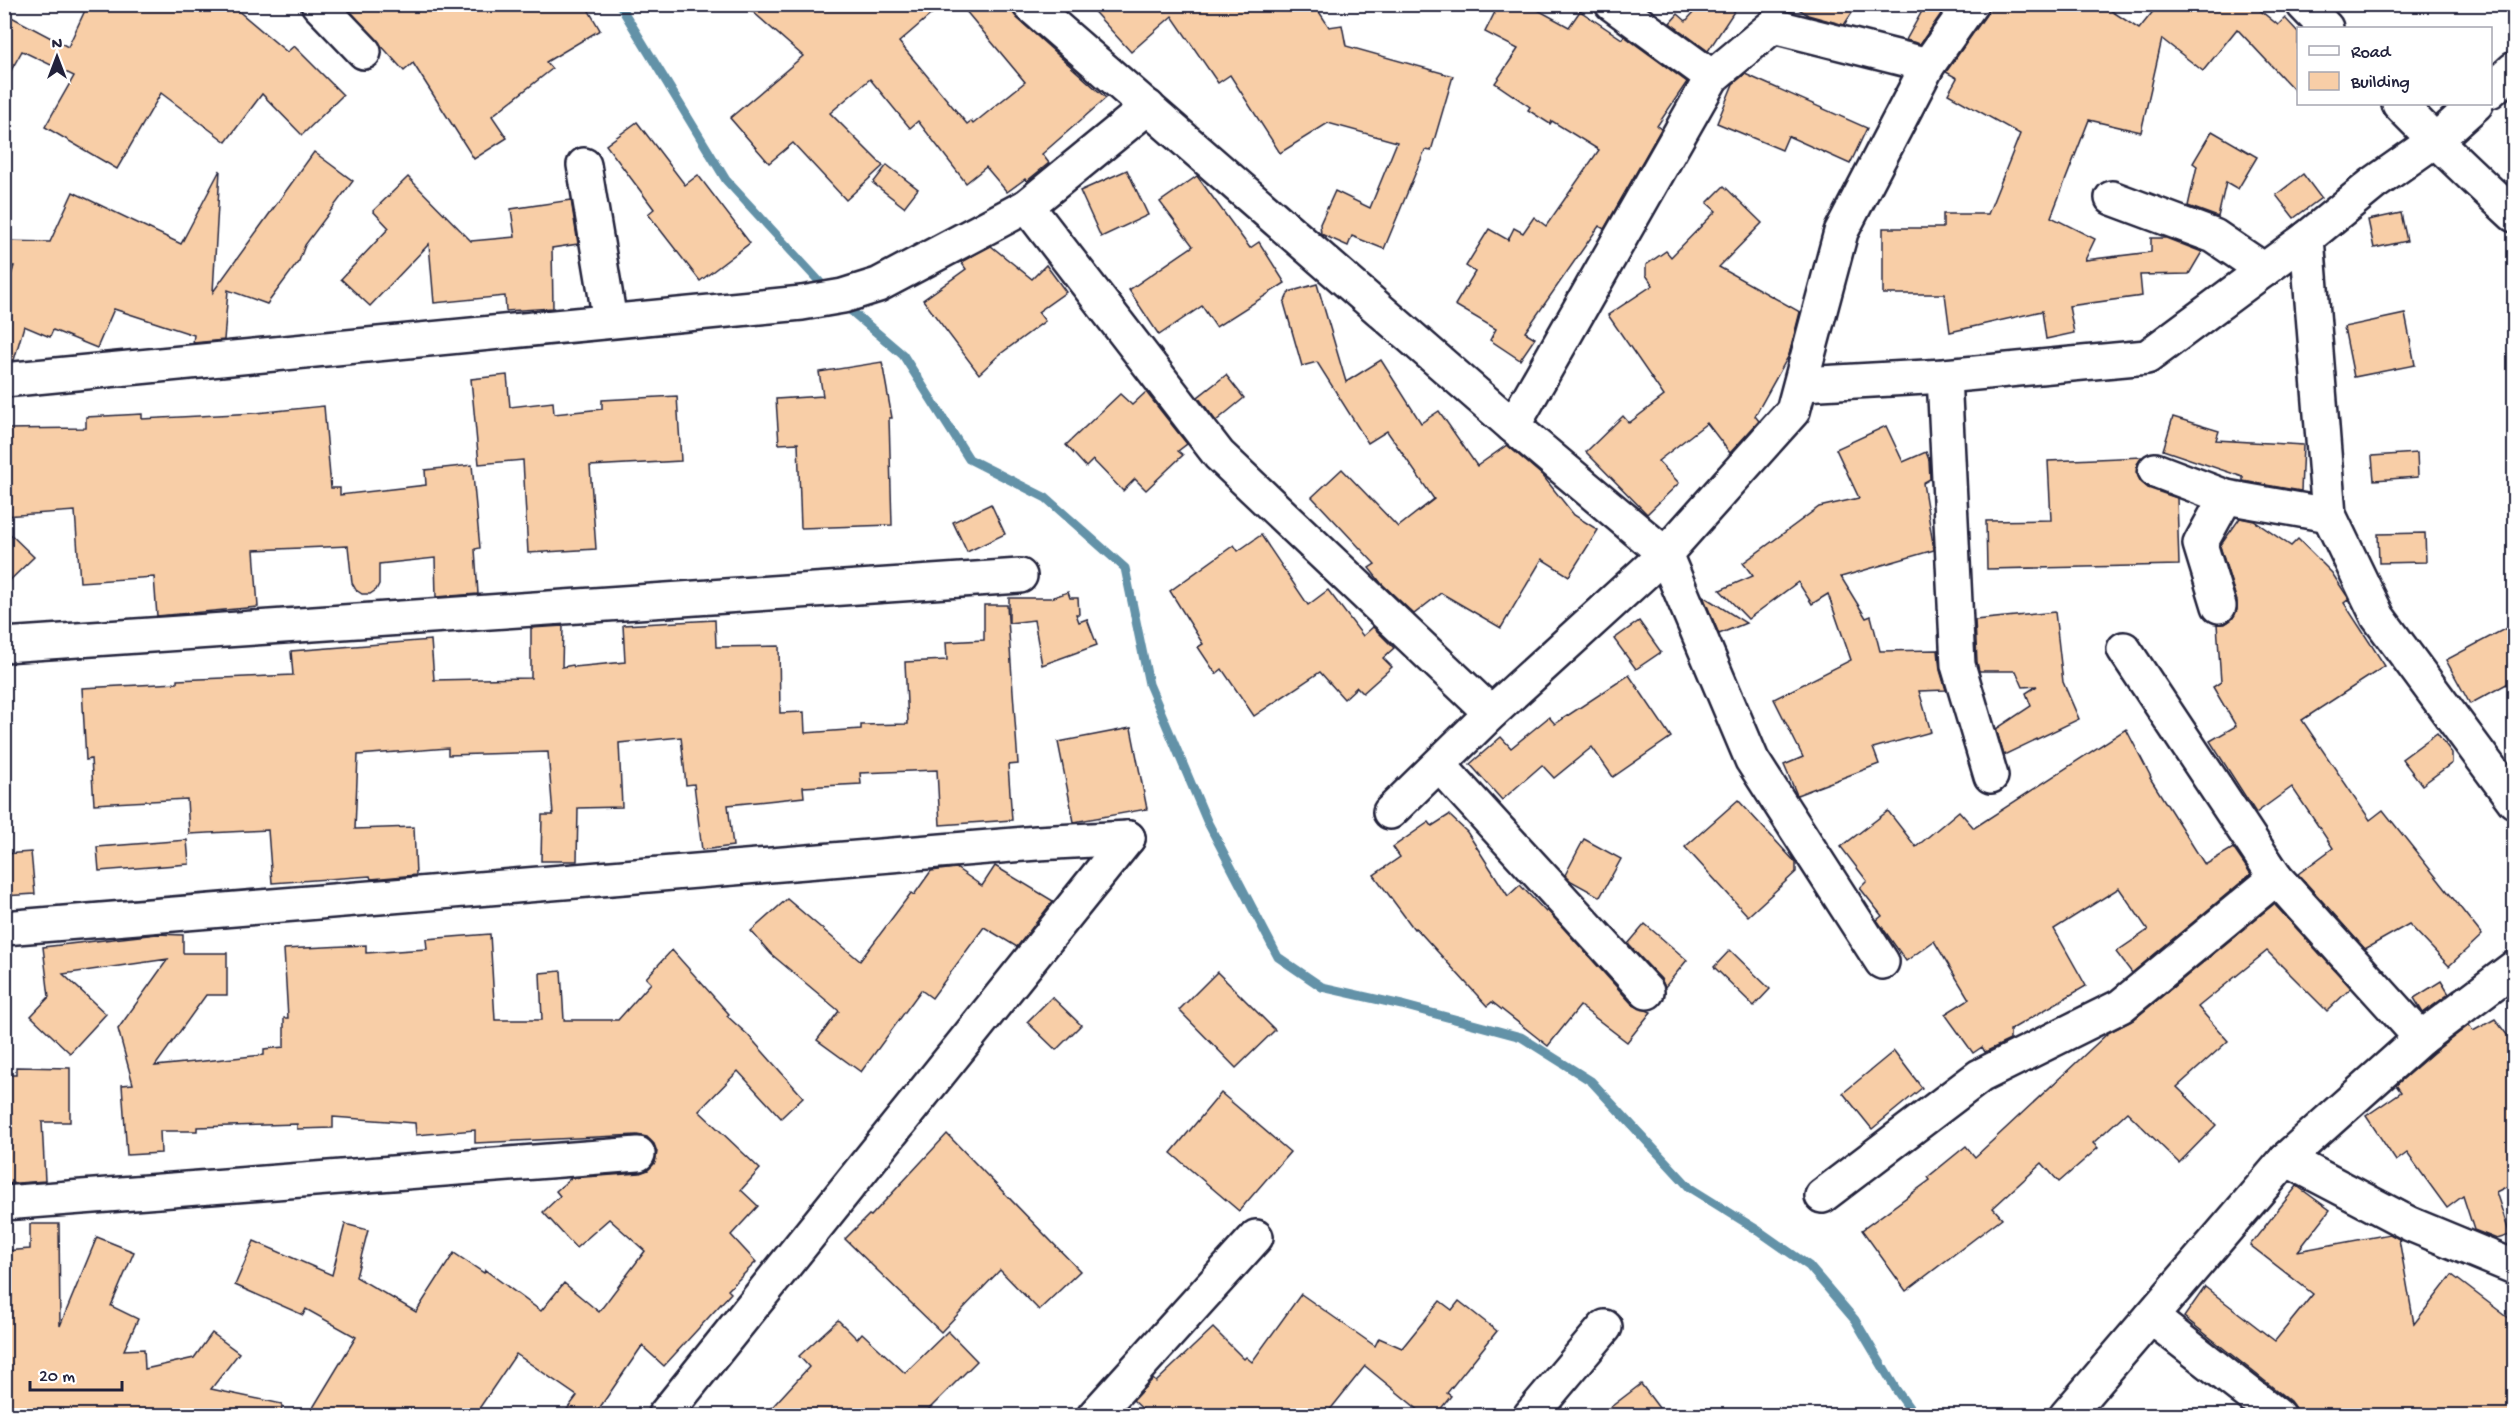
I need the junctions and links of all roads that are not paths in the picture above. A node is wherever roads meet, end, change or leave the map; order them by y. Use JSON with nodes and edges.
{"nodes":[{"id":1,"x":318,"y":4,"type":"edge"},
{"id":2,"x":1029,"y":4,"type":"edge"},
{"id":3,"x":1612,"y":4,"type":"edge"},
{"id":4,"x":1971,"y":4,"type":"edge"},
{"id":5,"x":2303,"y":4,"type":"edge"},
{"id":6,"x":2325,"y":27,"type":"edge"},
{"id":7,"x":364,"y":52,"type":"dead end"},
{"id":8,"x":1928,"y":65,"type":"junction"},
{"id":9,"x":2514,"y":69,"type":"edge"},
{"id":10,"x":1712,"y":77,"type":"junction"},
{"id":11,"x":2492,"y":89,"type":"edge"},
{"id":12,"x":2400,"y":105,"type":"edge"},
{"id":13,"x":2475,"y":105,"type":"edge"},
{"id":14,"x":1148,"y":107,"type":"junction"},
{"id":15,"x":2437,"y":140,"type":"junction"},
{"id":16,"x":584,"y":165,"type":"dead end"},
{"id":17,"x":2112,"y":198,"type":"dead end"},
{"id":18,"x":1027,"y":206,"type":"junction"},
{"id":19,"x":2514,"y":215,"type":"edge"},
{"id":20,"x":2307,"y":238,"type":"junction"},
{"id":21,"x":2264,"y":270,"type":"junction"},
{"id":22,"x":610,"y":321,"type":"junction"},
{"id":23,"x":1944,"y":376,"type":"junction"},
{"id":24,"x":4,"y":380,"type":"edge"},
{"id":25,"x":1802,"y":384,"type":"junction"},
{"id":26,"x":1513,"y":426,"type":"junction"},
{"id":27,"x":2155,"y":470,"type":"dead end"},
{"id":28,"x":2226,"y":497,"type":"junction"},
{"id":29,"x":2329,"y":515,"type":"junction"},
{"id":30,"x":1665,"y":554,"type":"junction"},
{"id":31,"x":1020,"y":576,"type":"dead end"},
{"id":32,"x":2219,"y":606,"type":"dead end"},
{"id":33,"x":4,"y":645,"type":"edge"},
{"id":34,"x":2124,"y":649,"type":"dead end"},
{"id":35,"x":1491,"y":713,"type":"junction"},
{"id":36,"x":1438,"y":765,"type":"junction"},
{"id":37,"x":1991,"y":776,"type":"dead end"},
{"id":38,"x":2514,"y":801,"type":"edge"},
{"id":39,"x":1390,"y":812,"type":"dead end"},
{"id":40,"x":2276,"y":878,"type":"junction"},
{"id":41,"x":4,"y":928,"type":"edge"},
{"id":42,"x":1882,"y":962,"type":"dead end"},
{"id":43,"x":2514,"y":968,"type":"edge"},
{"id":44,"x":1647,"y":992,"type":"dead end"},
{"id":45,"x":2421,"y":1038,"type":"junction"},
{"id":46,"x":638,"y":1154,"type":"dead end"},
{"id":47,"x":2286,"y":1159,"type":"junction"},
{"id":48,"x":1822,"y":1196,"type":"dead end"},
{"id":49,"x":4,"y":1203,"type":"edge"},
{"id":50,"x":1256,"y":1237,"type":"dead end"},
{"id":51,"x":2514,"y":1267,"type":"edge"},
{"id":52,"x":2151,"y":1317,"type":"junction"},
{"id":53,"x":1605,"y":1327,"type":"dead end"},
{"id":54,"x":664,"y":1416,"type":"edge"},
{"id":55,"x":1094,"y":1416,"type":"edge"},
{"id":56,"x":1530,"y":1416,"type":"edge"},
{"id":57,"x":2066,"y":1416,"type":"edge"},
{"id":58,"x":2278,"y":1416,"type":"edge"}],
"edges":[{"from":1,"to":7,"type":"street"},
{"from":2,"to":14,"type":"street"},
{"from":3,"to":10,"type":"street"},
{"from":4,"to":8,"type":"street"},
{"from":5,"to":6,"type":"street"},
{"from":8,"to":10,"type":"street"},
{"from":8,"to":25,"type":"street"},
{"from":9,"to":11,"type":"street"},
{"from":10,"to":26,"type":"street"},
{"from":12,"to":15,"type":"street"},
{"from":13,"to":15,"type":"street"},
{"from":14,"to":18,"type":"street"},
{"from":14,"to":26,"type":"street"},
{"from":15,"to":19,"type":"street"},
{"from":15,"to":20,"type":"street"},
{"from":16,"to":22,"type":"street"},
{"from":17,"to":21,"type":"street"},
{"from":18,"to":22,"type":"street"},
{"from":18,"to":35,"type":"street"},
{"from":20,"to":21,"type":"street"},
{"from":20,"to":29,"type":"street"},
{"from":21,"to":23,"type":"street"},
{"from":22,"to":24,"type":"street"},
{"from":23,"to":25,"type":"street"},
{"from":23,"to":37,"type":"street"},
{"from":25,"to":30,"type":"street"},
{"from":26,"to":30,"type":"street"},
{"from":27,"to":28,"type":"street"},
{"from":28,"to":29,"type":"street"},
{"from":28,"to":32,"type":"street"},
{"from":29,"to":38,"type":"street"},
{"from":30,"to":35,"type":"street"},
{"from":30,"to":42,"type":"street"},
{"from":31,"to":33,"type":"street"},
{"from":34,"to":40,"type":"street"},
{"from":35,"to":36,"type":"street"},
{"from":36,"to":39,"type":"street"},
{"from":36,"to":44,"type":"street"},
{"from":40,"to":45,"type":"street"},
{"from":40,"to":48,"type":"street"},
{"from":41,"to":54,"type":"street"},
{"from":43,"to":45,"type":"street"},
{"from":45,"to":47,"type":"street"},
{"from":46,"to":49,"type":"street"},
{"from":47,"to":51,"type":"street"},
{"from":47,"to":52,"type":"street"},
{"from":50,"to":55,"type":"street"},
{"from":52,"to":57,"type":"street"},
{"from":52,"to":58,"type":"street"},
{"from":53,"to":56,"type":"street"}]}
